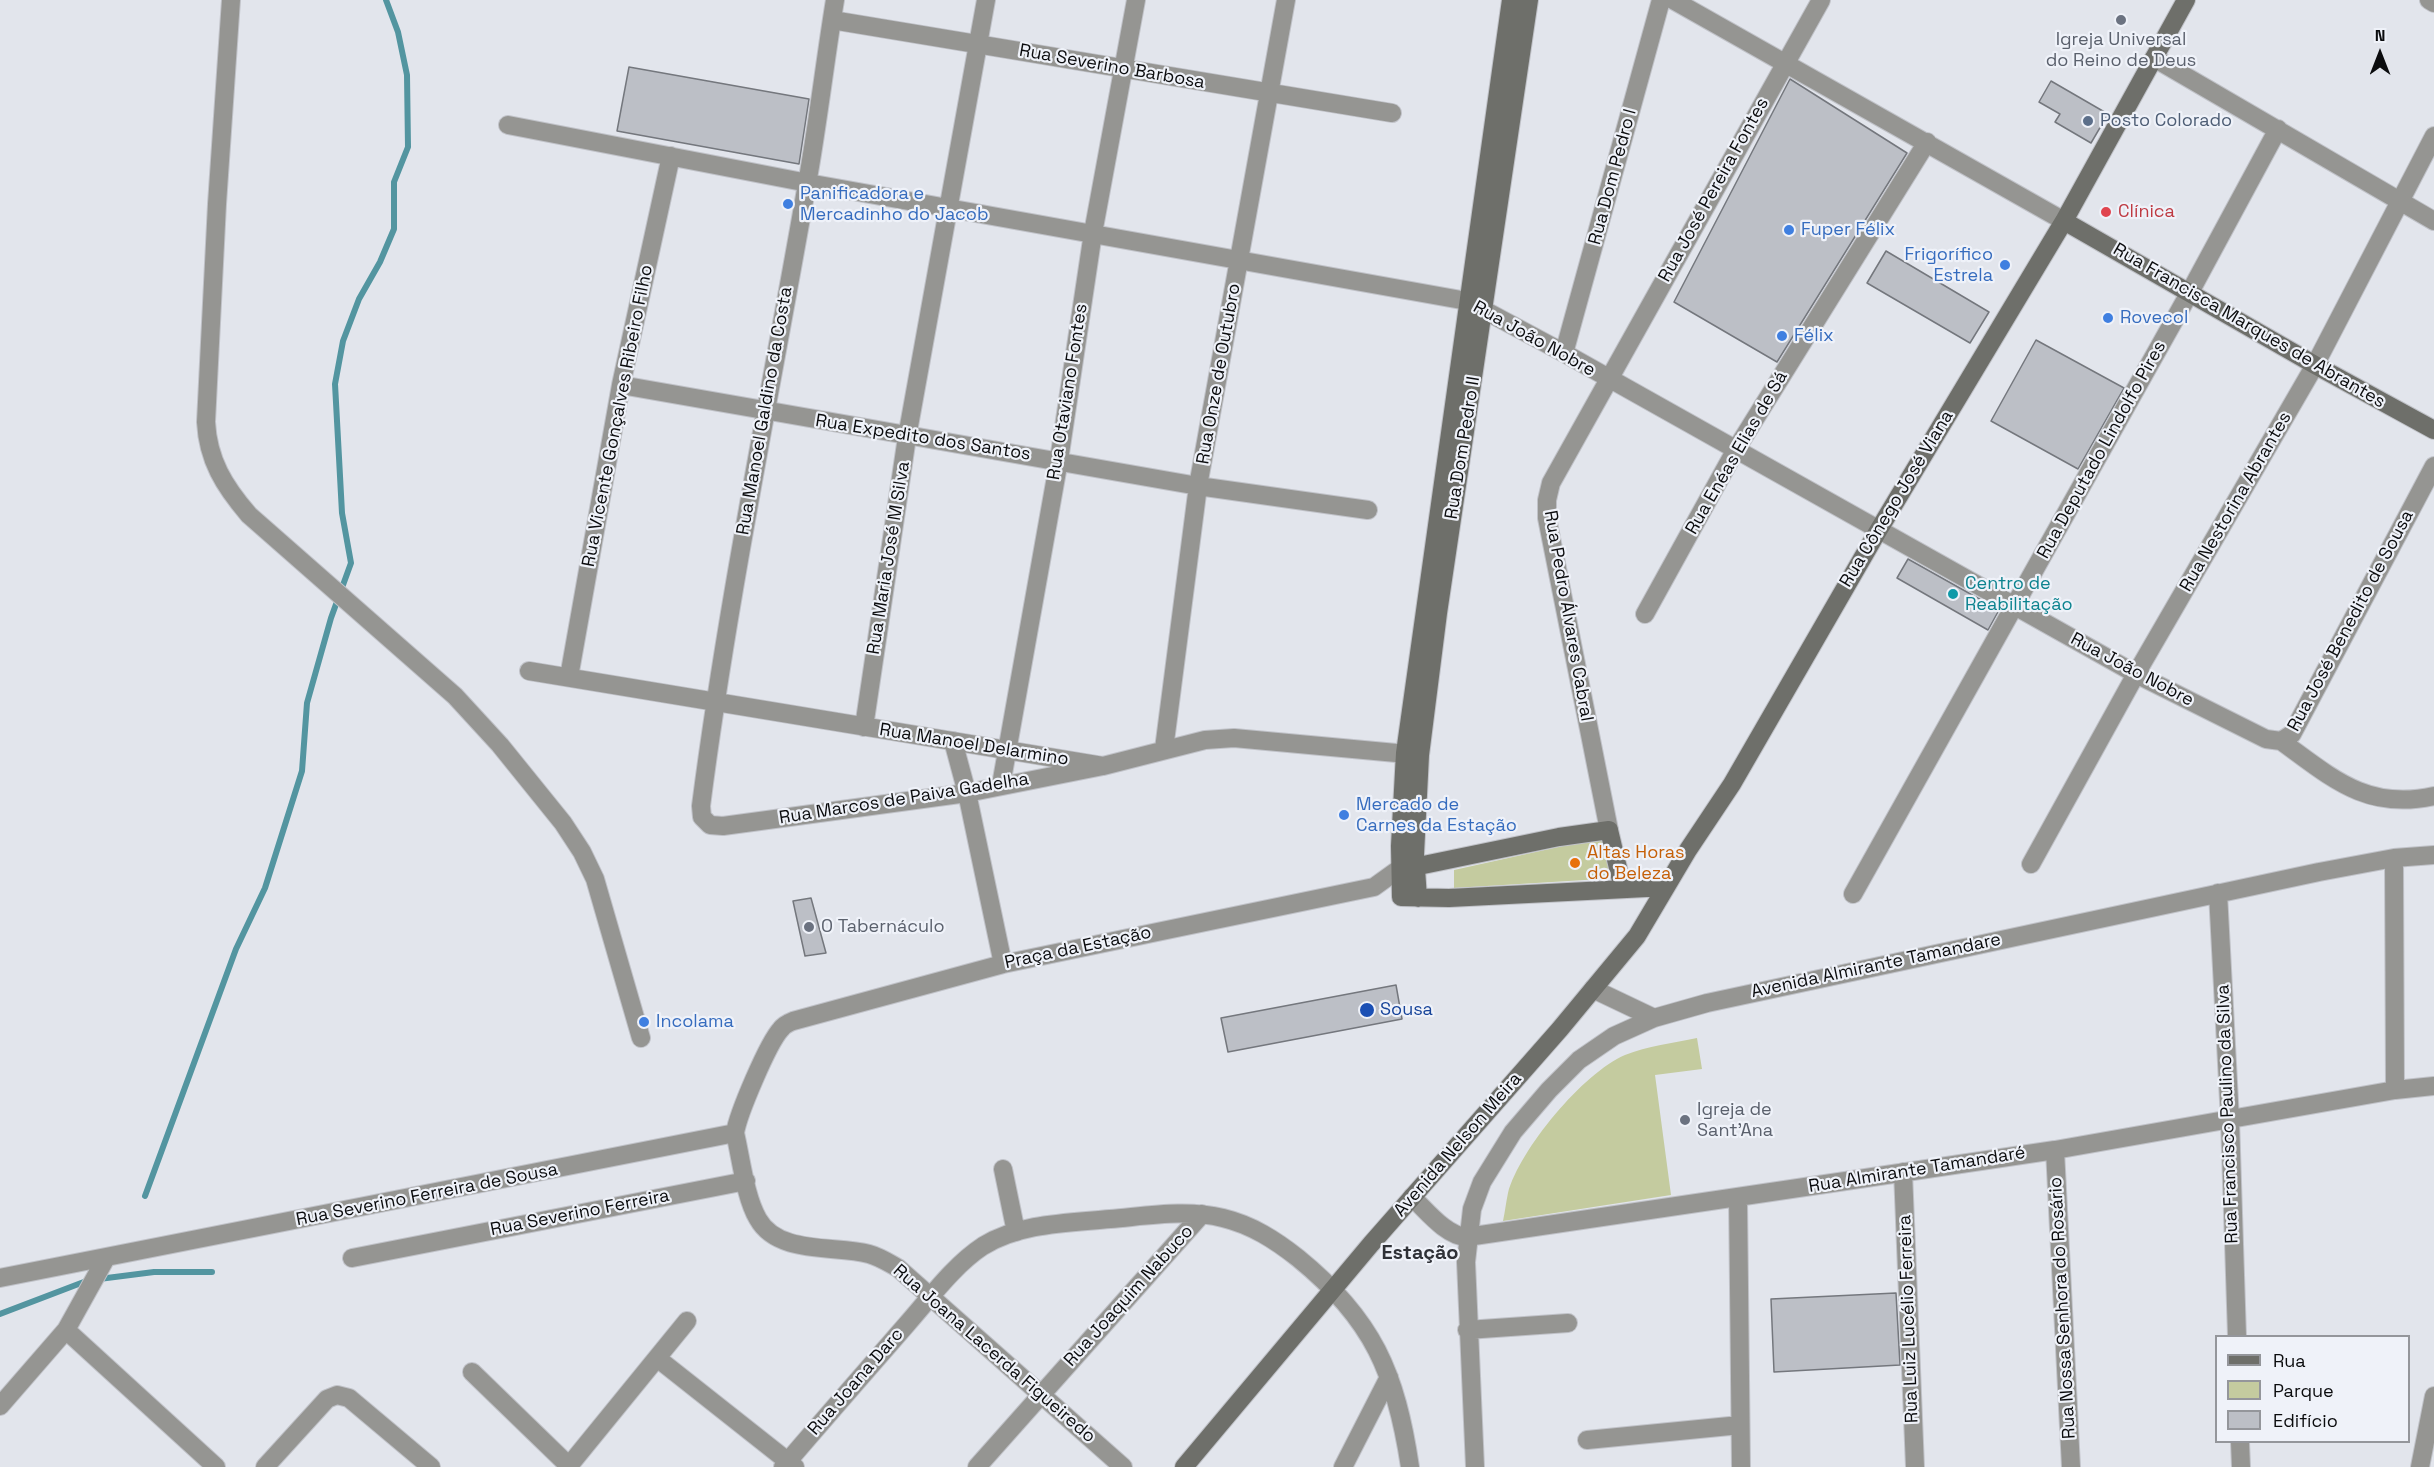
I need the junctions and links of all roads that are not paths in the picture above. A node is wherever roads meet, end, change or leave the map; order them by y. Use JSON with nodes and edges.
{"nodes":[{"id":1,"x":231,"y":0,"type":"edge"},
{"id":2,"x":835,"y":0,"type":"edge"},
{"id":3,"x":986,"y":0,"type":"edge"},
{"id":4,"x":1136,"y":0,"type":"edge"},
{"id":5,"x":1286,"y":0,"type":"edge"},
{"id":6,"x":1511,"y":0,"type":"edge"},
{"id":7,"x":1529,"y":0,"type":"edge"},
{"id":8,"x":1661,"y":0,"type":"edge"},
{"id":9,"x":1673,"y":0,"type":"edge"},
{"id":10,"x":1821,"y":0,"type":"edge"},
{"id":11,"x":2186,"y":0,"type":"edge"},
{"id":12,"x":2429,"y":0,"type":"edge"},
{"id":13,"x":2434,"y":3,"type":"edge"},
{"id":14,"x":832,"y":20,"type":"junction"},
{"id":15,"x":979,"y":44,"type":"junction"},
{"id":16,"x":2154,"y":58,"type":"junction"},
{"id":17,"x":1785,"y":64,"type":"junction"},
{"id":18,"x":1122,"y":70,"type":"junction"},
{"id":19,"x":1269,"y":94,"type":"junction"},
{"id":20,"x":1392,"y":113,"type":"dead end"},
{"id":21,"x":508,"y":125,"type":"dead end"},
{"id":22,"x":2278,"y":129,"type":"junction"},
{"id":23,"x":2434,"y":136,"type":"edge"},
{"id":24,"x":1926,"y":142,"type":"junction"},
{"id":25,"x":671,"y":156,"type":"junction"},
{"id":26,"x":808,"y":183,"type":"junction"},
{"id":27,"x":2401,"y":202,"type":"junction"},
{"id":28,"x":948,"y":208,"type":"junction"},
{"id":29,"x":2064,"y":221,"type":"junction"},
{"id":30,"x":2434,"y":221,"type":"edge"},
{"id":31,"x":1093,"y":233,"type":"junction"},
{"id":32,"x":1240,"y":259,"type":"junction"},
{"id":33,"x":2190,"y":292,"type":"junction"},
{"id":34,"x":1467,"y":301,"type":"junction"},
{"id":35,"x":1484,"y":309,"type":"junction"},
{"id":36,"x":1564,"y":353,"type":"junction"},
{"id":37,"x":2315,"y":365,"type":"junction"},
{"id":38,"x":1608,"y":380,"type":"junction"},
{"id":39,"x":621,"y":385,"type":"junction"},
{"id":40,"x":764,"y":412,"type":"junction"},
{"id":41,"x":2434,"y":430,"type":"edge"},
{"id":42,"x":907,"y":437,"type":"junction"},
{"id":43,"x":1736,"y":451,"type":"junction"},
{"id":44,"x":1059,"y":460,"type":"junction"},
{"id":45,"x":2434,"y":466,"type":"edge"},
{"id":46,"x":1198,"y":486,"type":"junction"},
{"id":47,"x":1448,"y":499,"type":"junction"},
{"id":48,"x":1368,"y":510,"type":"dead end"},
{"id":49,"x":1878,"y":531,"type":"junction"},
{"id":50,"x":2013,"y":606,"type":"junction"},
{"id":51,"x":1645,"y":614,"type":"dead end"},
{"id":52,"x":529,"y":671,"type":"dead end"},
{"id":53,"x":2136,"y":674,"type":"junction"},
{"id":54,"x":569,"y":677,"type":"junction"},
{"id":55,"x":715,"y":700,"type":"junction"},
{"id":56,"x":864,"y":727,"type":"junction"},
{"id":57,"x":953,"y":741,"type":"junction"},
{"id":58,"x":2281,"y":741,"type":"junction"},
{"id":59,"x":1164,"y":749,"type":"junction"},
{"id":60,"x":1006,"y":750,"type":"junction"},
{"id":61,"x":1413,"y":754,"type":"junction"},
{"id":62,"x":1103,"y":766,"type":"junction"},
{"id":63,"x":1001,"y":784,"type":"junction"},
{"id":64,"x":968,"y":793,"type":"junction"},
{"id":65,"x":2434,"y":796,"type":"edge"},
{"id":66,"x":705,"y":822,"type":"joint"},
{"id":67,"x":1609,"y":830,"type":"junction"},
{"id":68,"x":2434,"y":855,"type":"edge"},
{"id":69,"x":2394,"y":858,"type":"junction"},
{"id":70,"x":2031,"y":864,"type":"dead end"},
{"id":71,"x":1407,"y":868,"type":"junction"},
{"id":72,"x":1374,"y":887,"type":"junction"},
{"id":73,"x":1666,"y":887,"type":"junction"},
{"id":74,"x":1623,"y":889,"type":"junction"},
{"id":75,"x":2218,"y":892,"type":"junction"},
{"id":76,"x":1853,"y":894,"type":"dead end"},
{"id":77,"x":1409,"y":897,"type":"junction"},
{"id":78,"x":1003,"y":964,"type":"junction"},
{"id":79,"x":1593,"y":989,"type":"junction"},
{"id":80,"x":1654,"y":1017,"type":"junction"},
{"id":81,"x":641,"y":1038,"type":"dead end"},
{"id":82,"x":2434,"y":1086,"type":"edge"},
{"id":83,"x":2395,"y":1090,"type":"junction"},
{"id":84,"x":2230,"y":1120,"type":"junction"},
{"id":85,"x":735,"y":1133,"type":"junction"},
{"id":86,"x":2055,"y":1150,"type":"junction"},
{"id":87,"x":1003,"y":1169,"type":"dead end"},
{"id":88,"x":1903,"y":1172,"type":"junction"},
{"id":89,"x":746,"y":1181,"type":"junction"},
{"id":90,"x":1412,"y":1197,"type":"junction"},
{"id":91,"x":1738,"y":1197,"type":"junction"},
{"id":92,"x":1202,"y":1214,"type":"junction"},
{"id":93,"x":1016,"y":1232,"type":"junction"},
{"id":94,"x":1467,"y":1237,"type":"junction"},
{"id":95,"x":106,"y":1258,"type":"junction"},
{"id":96,"x":352,"y":1258,"type":"dead end"},
{"id":97,"x":0,"y":1278,"type":"edge"},
{"id":98,"x":1334,"y":1290,"type":"junction"},
{"id":99,"x":930,"y":1298,"type":"junction"},
{"id":100,"x":687,"y":1320,"type":"dead end"},
{"id":101,"x":1568,"y":1323,"type":"dead end"},
{"id":102,"x":66,"y":1330,"type":"junction"},
{"id":103,"x":1467,"y":1330,"type":"junction"},
{"id":104,"x":2237,"y":1335,"type":"edge"},
{"id":105,"x":657,"y":1358,"type":"junction"},
{"id":106,"x":472,"y":1372,"type":"dead end"},
{"id":107,"x":1389,"y":1377,"type":"junction"},
{"id":108,"x":1041,"y":1394,"type":"junction"},
{"id":109,"x":2434,"y":1396,"type":"edge"},
{"id":110,"x":0,"y":1406,"type":"edge"},
{"id":111,"x":1740,"y":1425,"type":"junction"},
{"id":112,"x":1587,"y":1440,"type":"dead end"},
{"id":113,"x":2240,"y":1443,"type":"edge"},
{"id":114,"x":788,"y":1465,"type":"edge"},
{"id":115,"x":216,"y":1467,"type":"edge"},
{"id":116,"x":265,"y":1467,"type":"edge"},
{"id":117,"x":431,"y":1467,"type":"edge"},
{"id":118,"x":568,"y":1467,"type":"edge"},
{"id":119,"x":977,"y":1467,"type":"edge"},
{"id":120,"x":1123,"y":1467,"type":"edge"},
{"id":121,"x":1184,"y":1467,"type":"edge"},
{"id":122,"x":1343,"y":1467,"type":"edge"},
{"id":123,"x":1410,"y":1467,"type":"edge"},
{"id":124,"x":1475,"y":1467,"type":"edge"},
{"id":125,"x":1741,"y":1467,"type":"edge"},
{"id":126,"x":1915,"y":1467,"type":"edge"},
{"id":127,"x":2071,"y":1467,"type":"edge"},
{"id":128,"x":2241,"y":1467,"type":"edge"},
{"id":129,"x":2420,"y":1467,"type":"edge"}],
"edges":[{"from":1,"to":81,"type":"street"},
{"from":2,"to":14,"type":"street","name":"Rua Manoel Galdino da Costa"},
{"from":3,"to":15,"type":"street","name":"Rua Maria José M Silva"},
{"from":4,"to":18,"type":"street","name":"Rua Otaviano Fontes"},
{"from":5,"to":19,"type":"street","name":"Rua Onze de Outubro"},
{"from":6,"to":34,"type":"street","name":"Rua Dom Pedro II"},
{"from":7,"to":35,"type":"street","name":"Rua Dom Pedro II"},
{"from":8,"to":36,"type":"street","name":"Rua Dom Pedro I"},
{"from":9,"to":17,"type":"street"},
{"from":10,"to":17,"type":"street","name":"Rua José Pereira Fontes"},
{"from":11,"to":16,"type":"street","name":"Rua Cônego José Viana"},
{"from":12,"to":13,"type":"street"},
{"from":14,"to":15,"type":"street","name":"Rua Severino Barbosa"},
{"from":14,"to":26,"type":"street","name":"Rua Manoel Galdino da Costa"},
{"from":15,"to":18,"type":"street","name":"Rua Severino Barbosa"},
{"from":15,"to":28,"type":"street","name":"Rua Maria José M Silva"},
{"from":16,"to":22,"type":"street"},
{"from":16,"to":29,"type":"street","name":"Rua Cônego José Viana"},
{"from":17,"to":24,"type":"street"},
{"from":17,"to":38,"type":"street","name":"Rua José Pereira Fontes"},
{"from":18,"to":19,"type":"street","name":"Rua Severino Barbosa"},
{"from":18,"to":31,"type":"street","name":"Rua Otaviano Fontes"},
{"from":19,"to":20,"type":"street","name":"Rua Severino Barbosa"},
{"from":19,"to":32,"type":"street","name":"Rua Onze de Outubro"},
{"from":21,"to":25,"type":"street","name":"Rua João Nobre"},
{"from":22,"to":27,"type":"street"},
{"from":22,"to":33,"type":"street","name":"Rua Deputado Lindolfo Pires"},
{"from":23,"to":27,"type":"street","name":"Rua Nestorina Abrantes"},
{"from":24,"to":29,"type":"street"},
{"from":24,"to":43,"type":"street","name":"Rua Enéas Elias de Sá"},
{"from":25,"to":26,"type":"street","name":"Rua João Nobre"},
{"from":25,"to":39,"type":"street","name":"Rua Vicente Gonçalves Ribeiro Filho"},
{"from":26,"to":28,"type":"street","name":"Rua João Nobre"},
{"from":26,"to":40,"type":"street","name":"Rua Manoel Galdino da Costa"},
{"from":27,"to":30,"type":"street"},
{"from":27,"to":37,"type":"street","name":"Rua Nestorina Abrantes"},
{"from":28,"to":31,"type":"street","name":"Rua João Nobre"},
{"from":28,"to":42,"type":"street","name":"Rua Maria José M Silva"},
{"from":29,"to":33,"type":"street","name":"Rua Francisca Marques de Abrantes"},
{"from":29,"to":49,"type":"street","name":"Rua Cônego José Viana"},
{"from":31,"to":32,"type":"street","name":"Rua João Nobre"},
{"from":31,"to":44,"type":"street","name":"Rua Otaviano Fontes"},
{"from":32,"to":34,"type":"street","name":"Rua João Nobre"},
{"from":32,"to":46,"type":"street","name":"Rua Onze de Outubro"},
{"from":33,"to":37,"type":"street","name":"Rua Francisca Marques de Abrantes"},
{"from":33,"to":50,"type":"street","name":"Rua Deputado Lindolfo Pires"},
{"from":34,"to":35,"type":"street","name":"Rua João Nobre"},
{"from":34,"to":47,"type":"street","name":"Rua Dom Pedro II"},
{"from":35,"to":36,"type":"street","name":"Rua João Nobre"},
{"from":35,"to":47,"type":"street","name":"Rua Dom Pedro II"},
{"from":36,"to":38,"type":"street","name":"Rua João Nobre"},
{"from":37,"to":41,"type":"street","name":"Rua Francisca Marques de Abrantes"},
{"from":37,"to":53,"type":"street","name":"Rua Nestorina Abrantes"},
{"from":38,"to":43,"type":"street","name":"Rua João Nobre"},
{"from":38,"to":67,"type":"street","name":"Rua Pedro Álvares Cabral"},
{"from":39,"to":40,"type":"street","name":"Rua Expedito dos Santos"},
{"from":39,"to":54,"type":"street","name":"Rua Vicente Gonçalves Ribeiro Filho"},
{"from":40,"to":42,"type":"street","name":"Rua Expedito dos Santos"},
{"from":40,"to":55,"type":"street","name":"Rua Manoel Galdino da Costa"},
{"from":42,"to":44,"type":"street","name":"Rua Expedito dos Santos"},
{"from":42,"to":56,"type":"street","name":"Rua Maria José M Silva"},
{"from":43,"to":49,"type":"street","name":"Rua João Nobre"},
{"from":43,"to":51,"type":"street","name":"Rua Enéas Elias de Sá"},
{"from":44,"to":46,"type":"street","name":"Rua Expedito dos Santos"},
{"from":44,"to":60,"type":"street","name":"Rua Otaviano Fontes"},
{"from":45,"to":58,"type":"street","name":"Rua José Benedito de Sousa"},
{"from":46,"to":48,"type":"street","name":"Rua Expedito dos Santos"},
{"from":46,"to":59,"type":"street","name":"Rua Onze de Outubro"},
{"from":47,"to":61,"type":"street","name":"Rua Dom Pedro II"},
{"from":49,"to":50,"type":"street","name":"Rua João Nobre"},
{"from":49,"to":73,"type":"street","name":"Rua Cônego José Viana"},
{"from":50,"to":53,"type":"street","name":"Rua João Nobre"},
{"from":50,"to":76,"type":"street","name":"Rua Deputado Lindolfo Pires"},
{"from":52,"to":54,"type":"street","name":"Rua Manoel Delarmino"},
{"from":53,"to":58,"type":"street","name":"Rua João Nobre"},
{"from":53,"to":70,"type":"street","name":"Rua Nestorina Abrantes"},
{"from":54,"to":55,"type":"street","name":"Rua Manoel Delarmino"},
{"from":55,"to":56,"type":"street","name":"Rua Manoel Delarmino"},
{"from":55,"to":66,"type":"street","name":"Rua Manoel Galdino da Costa"},
{"from":56,"to":57,"type":"street","name":"Rua Manoel Delarmino"},
{"from":57,"to":60,"type":"street","name":"Rua Manoel Delarmino"},
{"from":57,"to":64,"type":"street"},
{"from":58,"to":65,"type":"street","name":"Rua João Nobre"},
{"from":59,"to":61,"type":"street","name":"Rua Manoel Delarmino"},
{"from":59,"to":62,"type":"street","name":"Rua Manoel Delarmino"},
{"from":60,"to":62,"type":"street","name":"Rua Manoel Delarmino"},
{"from":60,"to":63,"type":"street","name":"Rua Otaviano Fontes"},
{"from":61,"to":71,"type":"street","name":"Rua Dom Pedro II"},
{"from":62,"to":63,"type":"street","name":"Rua Marcos de Paiva Gadelha"},
{"from":63,"to":64,"type":"street","name":"Rua Marcos de Paiva Gadelha"},
{"from":64,"to":66,"type":"street","name":"Rua Marcos de Paiva Gadelha"},
{"from":64,"to":78,"type":"street"},
{"from":67,"to":71,"type":"street"},
{"from":67,"to":74,"type":"street"},
{"from":68,"to":69,"type":"street","name":"Avenida Almirante Tamandare"},
{"from":69,"to":75,"type":"street","name":"Avenida Almirante Tamandare"},
{"from":69,"to":83,"type":"street"},
{"from":71,"to":72,"type":"street","name":"Praça da Estação"},
{"from":71,"to":77,"type":"street","name":"Rua Dom Pedro II"},
{"from":72,"to":77,"type":"street"},
{"from":72,"to":78,"type":"street","name":"Praça da Estação"},
{"from":73,"to":74,"type":"street"},
{"from":73,"to":79,"type":"street","name":"Rua Cônego José Viana"},
{"from":74,"to":77,"type":"street"},
{"from":75,"to":80,"type":"street","name":"Avenida Almirante Tamandare"},
{"from":75,"to":84,"type":"street","name":"Rua Francisco Paulino da Silva"},
{"from":78,"to":85,"type":"street","name":"Praça da Estação"},
{"from":79,"to":80,"type":"street"},
{"from":79,"to":90,"type":"street","name":"Avenida Nelson Meira"},
{"from":80,"to":94,"type":"street","name":"Avenida Almirante Tamandare"},
{"from":82,"to":83,"type":"street","name":"Rua Almirante Tamandaré"},
{"from":83,"to":84,"type":"street","name":"Rua Almirante Tamandaré"},
{"from":84,"to":86,"type":"street","name":"Rua Almirante Tamandaré"},
{"from":84,"to":104,"type":"street","name":"Rua Francisco Paulino da Silva"},
{"from":85,"to":89,"type":"street"},
{"from":85,"to":95,"type":"street","name":"Rua Severino Ferreira de Sousa"},
{"from":86,"to":88,"type":"street","name":"Rua Almirante Tamandaré"},
{"from":86,"to":127,"type":"street","name":"Rua Nossa Senhora do Rosário"},
{"from":87,"to":93,"type":"street"},
{"from":88,"to":91,"type":"street","name":"Rua Almirante Tamandaré"},
{"from":88,"to":126,"type":"street","name":"Rua Luiz Lucélio Ferreira"},
{"from":89,"to":96,"type":"street","name":"Rua Severino Ferreira"},
{"from":89,"to":99,"type":"street","name":"Rua Joana Lacerda Figueiredo"},
{"from":90,"to":94,"type":"street"},
{"from":90,"to":98,"type":"street","name":"Avenida Nelson Meira"},
{"from":91,"to":94,"type":"street","name":"Rua Almirante Tamandaré"},
{"from":91,"to":111,"type":"street"},
{"from":92,"to":93,"type":"street","name":"Rua Joana Darc"},
{"from":92,"to":98,"type":"street","name":"Rua Joaquim Nabuco"},
{"from":92,"to":108,"type":"street","name":"Rua Joaquim Nabuco"},
{"from":93,"to":99,"type":"street","name":"Rua Joana Darc"},
{"from":94,"to":103,"type":"street","name":"Avenida Almirante Tamandare"},
{"from":95,"to":97,"type":"street","name":"Rua Severino Ferreira de Sousa"},
{"from":95,"to":102,"type":"street"},
{"from":98,"to":107,"type":"street","name":"Rua Joaquim Nabuco"},
{"from":98,"to":121,"type":"street","name":"Avenida Nelson Meira"},
{"from":99,"to":108,"type":"street","name":"Rua Joana Lacerda Figueiredo"},
{"from":99,"to":114,"type":"street","name":"Rua Joana Darc"},
{"from":100,"to":105,"type":"street"},
{"from":101,"to":103,"type":"street"},
{"from":102,"to":110,"type":"street"},
{"from":102,"to":115,"type":"street"},
{"from":103,"to":124,"type":"street","name":"Avenida Almirante Tamandare"},
{"from":105,"to":114,"type":"street"},
{"from":105,"to":118,"type":"street"},
{"from":106,"to":118,"type":"street"},
{"from":107,"to":122,"type":"street"},
{"from":107,"to":123,"type":"street","name":"Rua Joaquim Nabuco"},
{"from":108,"to":119,"type":"street","name":"Rua Joaquim Nabuco"},
{"from":108,"to":120,"type":"street","name":"Rua Joana Lacerda Figueiredo"},
{"from":109,"to":129,"type":"street"},
{"from":111,"to":112,"type":"street"},
{"from":111,"to":125,"type":"street"},
{"from":113,"to":128,"type":"street"},
{"from":116,"to":117,"type":"street"}]}
